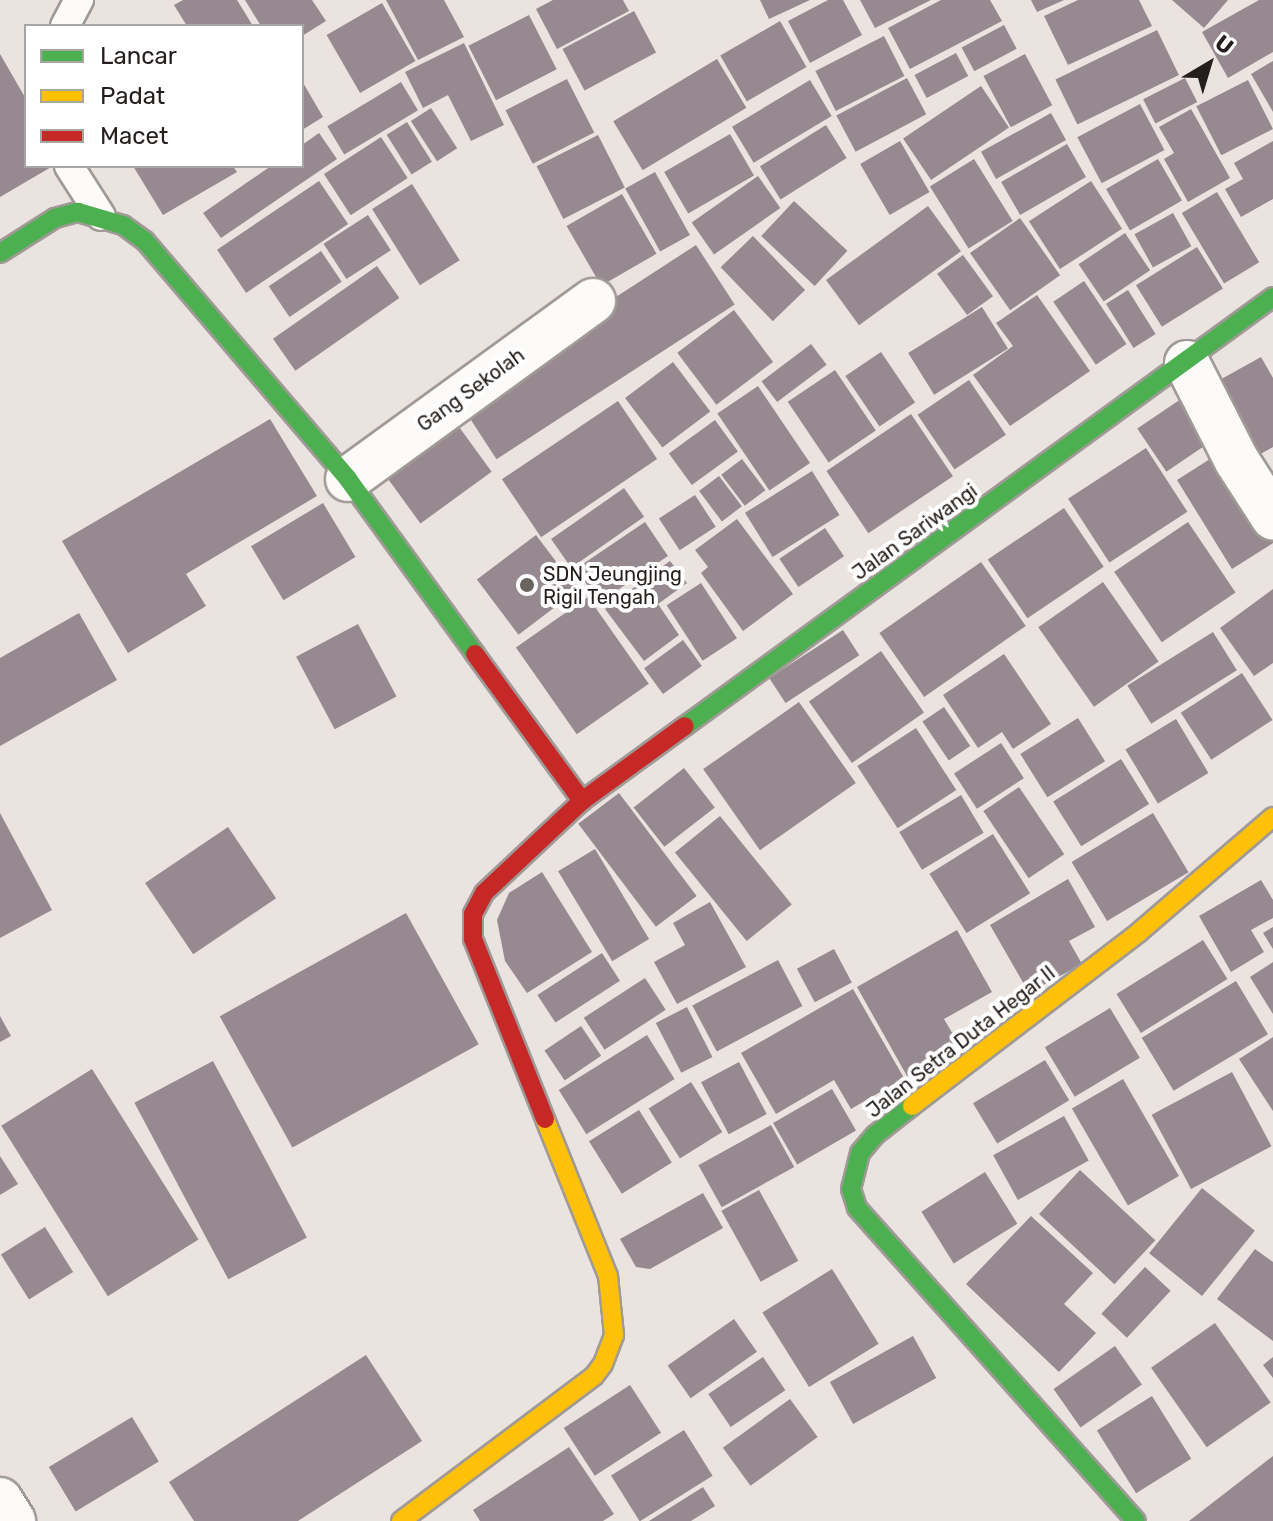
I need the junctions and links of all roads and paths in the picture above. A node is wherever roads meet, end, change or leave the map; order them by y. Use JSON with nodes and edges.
{"nodes":[{"id":1,"x":79,"y":0,"type":"edge"},
{"id":2,"x":66,"y":24,"type":"edge"},
{"id":3,"x":70,"y":168,"type":"edge"},
{"id":4,"x":101,"y":216,"type":"junction"},
{"id":5,"x":0,"y":253,"type":"edge"},
{"id":6,"x":1273,"y":297,"type":"edge"},
{"id":7,"x":593,"y":301,"type":"dead end"},
{"id":8,"x":1187,"y":363,"type":"junction"},
{"id":9,"x":348,"y":479,"type":"junction"},
{"id":10,"x":1273,"y":517,"type":"edge"},
{"id":11,"x":582,"y":801,"type":"junction"},
{"id":12,"x":1273,"y":817,"type":"edge"},
{"id":13,"x":0,"y":1500,"type":"edge"},
{"id":14,"x":13,"y":1521,"type":"edge"},
{"id":15,"x":401,"y":1521,"type":"edge"},
{"id":16,"x":1136,"y":1521,"type":"edge"}],
"edges":[{"from":1,"to":2,"type":"lane"},
{"from":3,"to":4,"type":"lane"},
{"from":4,"to":5,"type":"street"},
{"from":4,"to":9,"type":"street"},
{"from":6,"to":8,"type":"street","name":"Jalan Sariwangi"},
{"from":7,"to":9,"type":"street","name":"Gang Sekolah"},
{"from":8,"to":10,"type":"street"},
{"from":8,"to":11,"type":"street","name":"Jalan Sariwangi"},
{"from":9,"to":11,"type":"street"},
{"from":11,"to":15,"type":"street","name":"Jalan Sariwangi"},
{"from":12,"to":16,"type":"street","name":"Jalan Setra Duta Hegar II"},
{"from":13,"to":14,"type":"street"}]}
